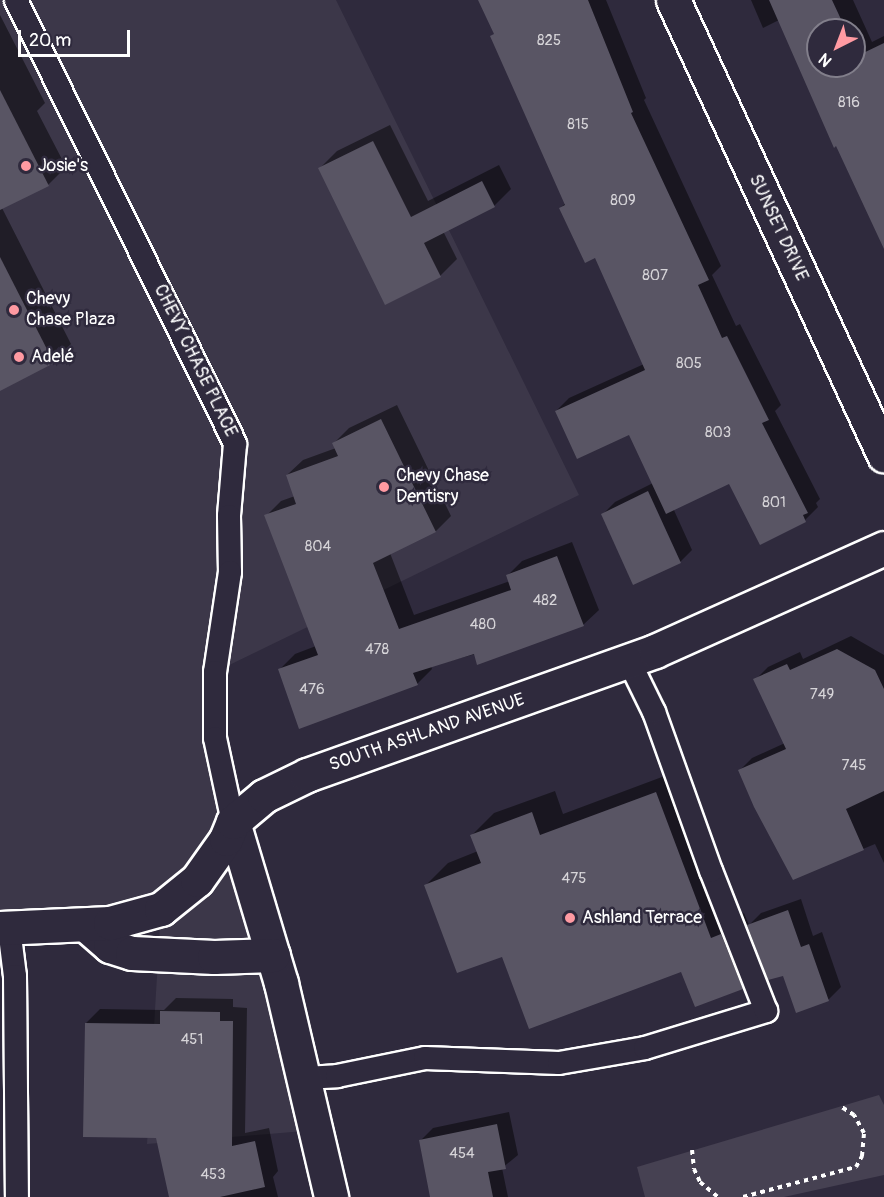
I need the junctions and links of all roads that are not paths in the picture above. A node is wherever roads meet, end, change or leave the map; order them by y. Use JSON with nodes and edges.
{"nodes":[{"id":1,"x":16,"y":0,"type":"edge"},
{"id":2,"x":673,"y":0,"type":"edge"},
{"id":3,"x":884,"y":455,"type":"edge"},
{"id":4,"x":884,"y":548,"type":"edge"},
{"id":5,"x":629,"y":661,"type":"junction"},
{"id":6,"x":233,"y":822,"type":"junction"},
{"id":7,"x":86,"y":925,"type":"junction"},
{"id":8,"x":5,"y":928,"type":"edge"},
{"id":9,"x":273,"y":955,"type":"junction"},
{"id":10,"x":8,"y":1038,"type":"edge"},
{"id":11,"x":304,"y":1078,"type":"junction"},
{"id":12,"x":17,"y":1197,"type":"edge"},
{"id":13,"x":331,"y":1197,"type":"edge"}],
"edges":[{"from":1,"to":6,"type":"lane","name":"CHEVY CHASE PLACE"},
{"from":2,"to":3,"type":"street","name":"SUNSET DRIVE"},
{"from":4,"to":5,"type":"street","name":"SOUTH ASHLAND AVENUE"},
{"from":5,"to":6,"type":"street","name":"SOUTH ASHLAND AVENUE"},
{"from":5,"to":11,"type":"lane"},
{"from":6,"to":7,"type":"street","name":"SOUTH ASHLAND AVENUE"},
{"from":6,"to":9,"type":"street"},
{"from":7,"to":8,"type":"street","name":"SOUTH ASHLAND AVENUE"},
{"from":7,"to":9,"type":"street"},
{"from":8,"to":10,"type":"lane"},
{"from":9,"to":11,"type":"street"},
{"from":10,"to":12,"type":"lane"},
{"from":11,"to":13,"type":"street"}]}
